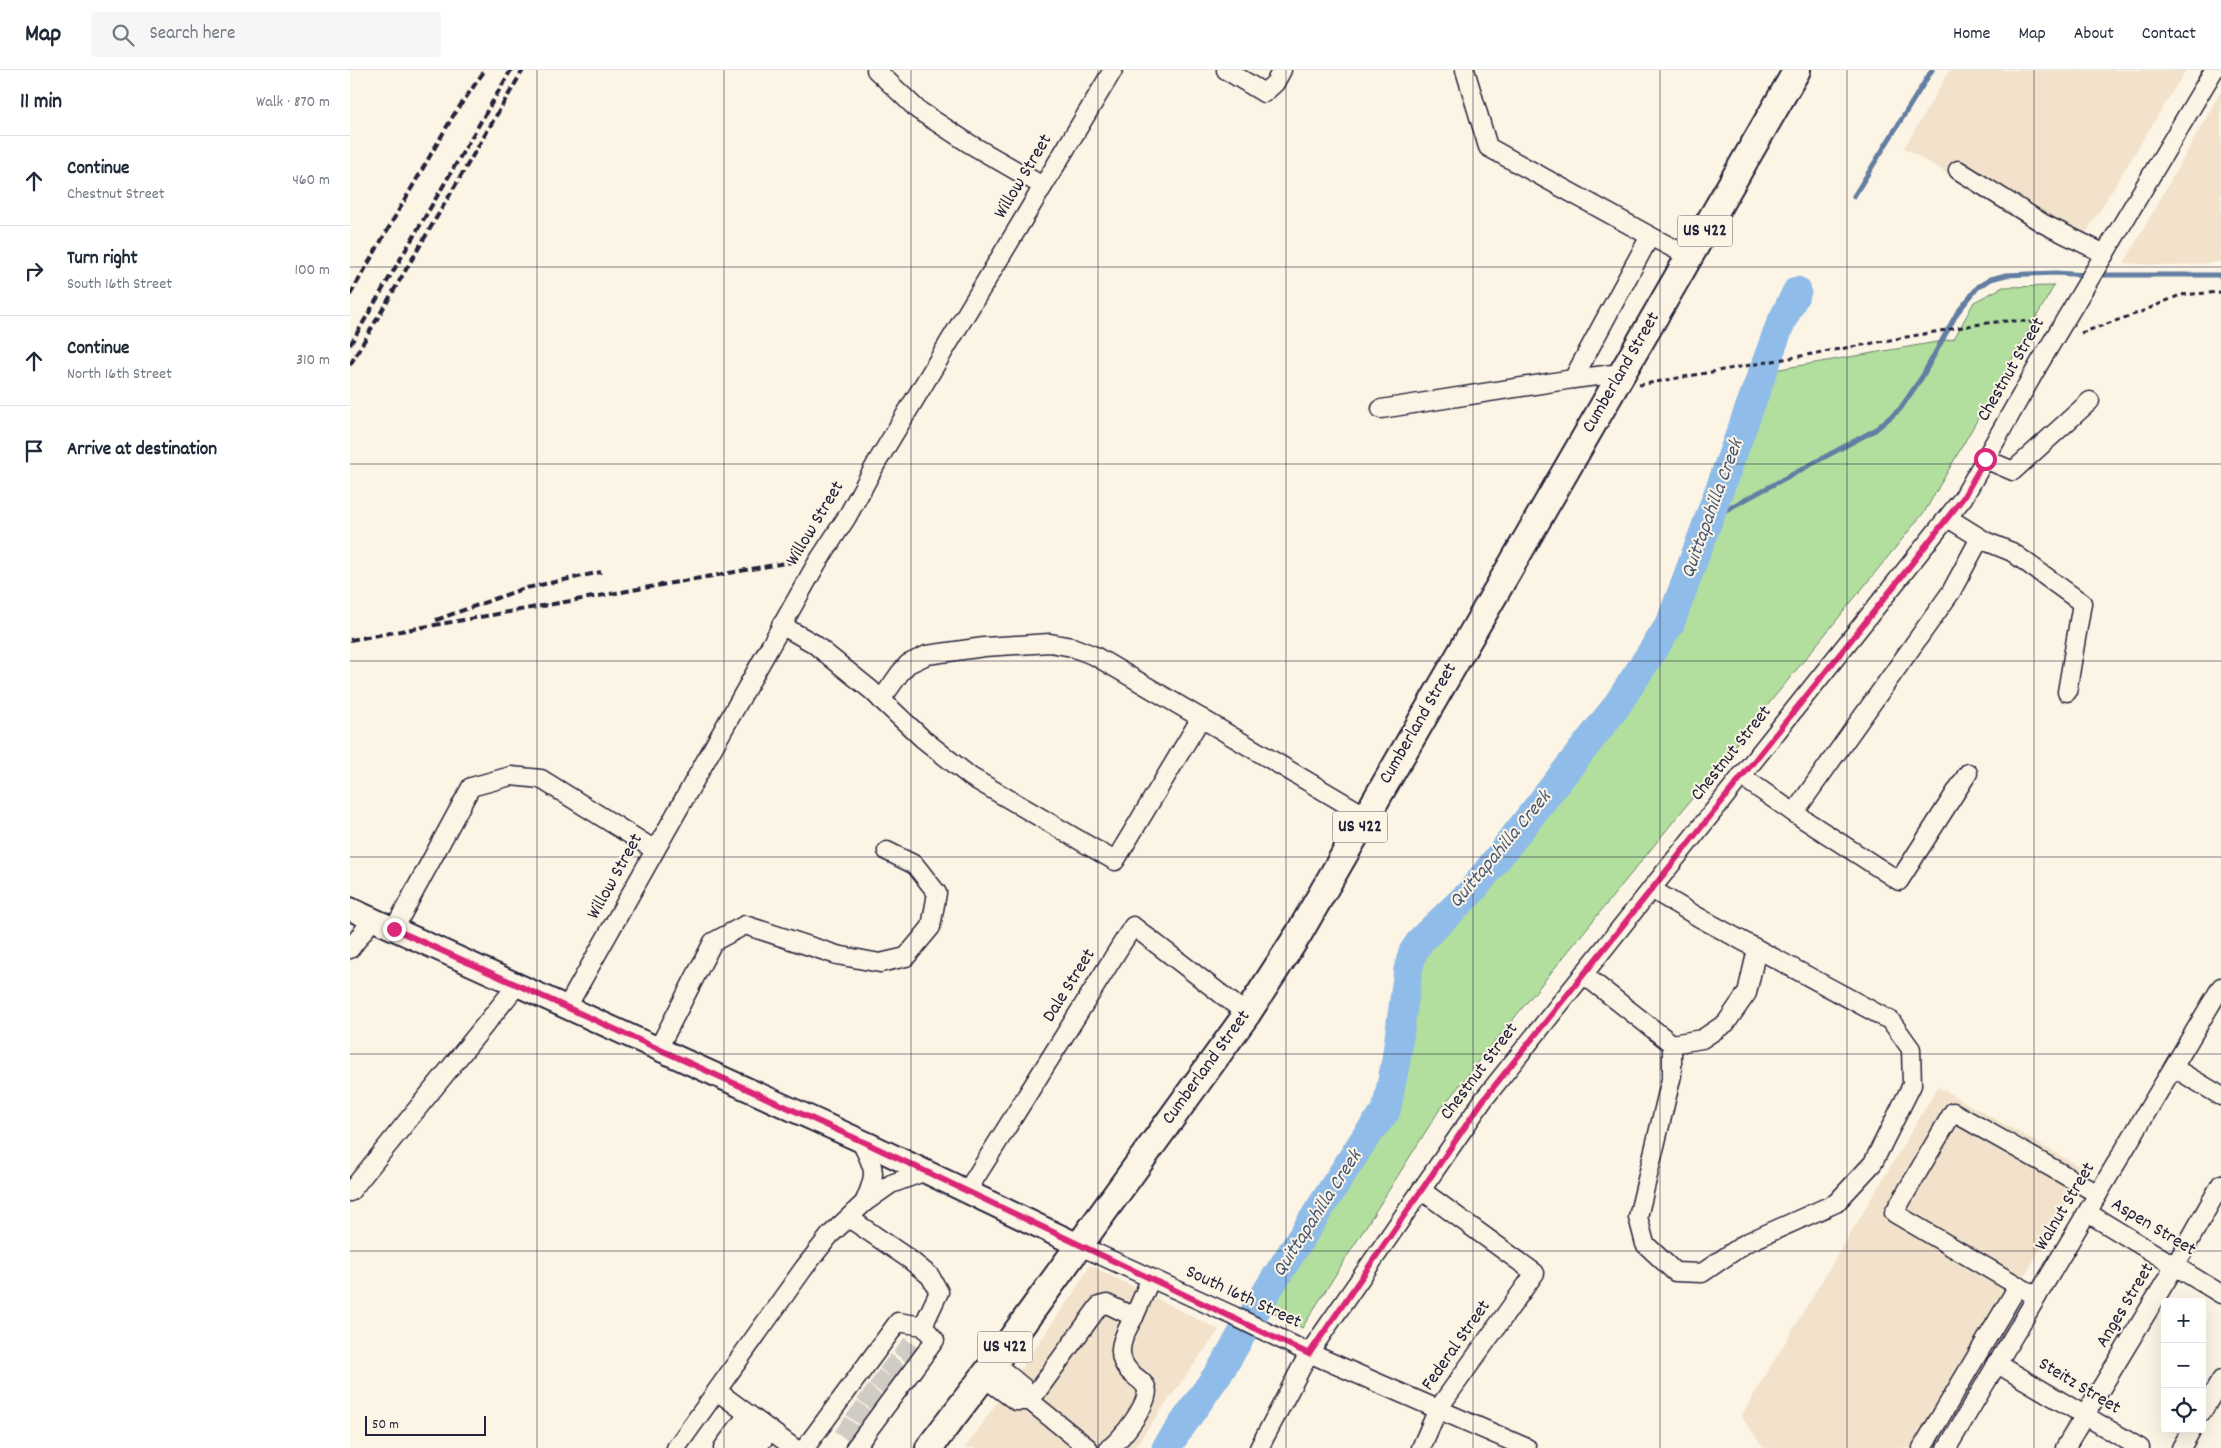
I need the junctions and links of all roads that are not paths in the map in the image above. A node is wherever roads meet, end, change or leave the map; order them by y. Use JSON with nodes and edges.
{"nodes":[{"id":1,"x":876,"y":70,"type":"edge"},
{"id":2,"x":1113,"y":70,"type":"edge"},
{"id":3,"x":1226,"y":70,"type":"edge"},
{"id":4,"x":1282,"y":70,"type":"edge"},
{"id":5,"x":1464,"y":70,"type":"edge"},
{"id":6,"x":1797,"y":70,"type":"edge"},
{"id":7,"x":2216,"y":73,"type":"edge"},
{"id":8,"x":1958,"y":170,"type":"dead end"},
{"id":9,"x":1044,"y":186,"type":"junction"},
{"id":10,"x":1650,"y":236,"type":"junction"},
{"id":11,"x":1690,"y":257,"type":"junction"},
{"id":12,"x":2101,"y":259,"type":"junction"},
{"id":13,"x":1573,"y":379,"type":"junction"},
{"id":14,"x":1616,"y":382,"type":"junction"},
{"id":15,"x":2090,"y":401,"type":"dead end"},
{"id":16,"x":1381,"y":409,"type":"dead end"},
{"id":17,"x":1985,"y":459,"type":"junction"},
{"id":18,"x":1948,"y":518,"type":"junction"},
{"id":19,"x":1980,"y":538,"type":"junction"},
{"id":20,"x":781,"y":626,"type":"junction"},
{"id":21,"x":2067,"y":692,"type":"dead end"},
{"id":22,"x":882,"y":700,"type":"junction"},
{"id":23,"x":1201,"y":718,"type":"junction"},
{"id":24,"x":1968,"y":774,"type":"dead end"},
{"id":25,"x":1741,"y":776,"type":"junction"},
{"id":26,"x":1794,"y":813,"type":"junction"},
{"id":27,"x":1366,"y":816,"type":"junction"},
{"id":28,"x":655,"y":850,"type":"junction"},
{"id":29,"x":887,"y":851,"type":"dead end"},
{"id":30,"x":1651,"y":889,"type":"junction"},
{"id":31,"x":350,"y":909,"type":"edge"},
{"id":32,"x":373,"y":919,"type":"junction"},
{"id":33,"x":394,"y":929,"type":"junction"},
{"id":34,"x":350,"y":949,"type":"edge"},
{"id":35,"x":1757,"y":949,"type":"junction"},
{"id":36,"x":1583,"y":974,"type":"junction"},
{"id":37,"x":518,"y":984,"type":"junction"},
{"id":38,"x":2221,"y":987,"type":"edge"},
{"id":39,"x":567,"y":1007,"type":"junction"},
{"id":40,"x":1247,"y":1014,"type":"junction"},
{"id":41,"x":1672,"y":1044,"type":"junction"},
{"id":42,"x":658,"y":1048,"type":"junction"},
{"id":43,"x":2174,"y":1068,"type":"junction"},
{"id":44,"x":2221,"y":1096,"type":"edge"},
{"id":45,"x":860,"y":1140,"type":"junction"},
{"id":46,"x":926,"y":1171,"type":"junction"},
{"id":47,"x":2221,"y":1184,"type":"edge"},
{"id":48,"x":1421,"y":1190,"type":"junction"},
{"id":49,"x":967,"y":1191,"type":"junction"},
{"id":50,"x":350,"y":1192,"type":"edge"},
{"id":51,"x":2098,"y":1194,"type":"junction"},
{"id":52,"x":864,"y":1203,"type":"junction"},
{"id":53,"x":2088,"y":1213,"type":"junction"},
{"id":54,"x":848,"y":1218,"type":"junction"},
{"id":55,"x":1078,"y":1245,"type":"junction"},
{"id":56,"x":2175,"y":1266,"type":"junction"},
{"id":57,"x":1151,"y":1278,"type":"junction"},
{"id":58,"x":2018,"y":1286,"type":"junction"},
{"id":59,"x":2221,"y":1294,"type":"edge"},
{"id":60,"x":2037,"y":1297,"type":"junction"},
{"id":61,"x":1134,"y":1317,"type":"junction"},
{"id":62,"x":923,"y":1326,"type":"junction"},
{"id":63,"x":905,"y":1350,"type":"junction"},
{"id":64,"x":1309,"y":1354,"type":"junction"},
{"id":65,"x":1996,"y":1363,"type":"junction"},
{"id":66,"x":988,"y":1370,"type":"junction"},
{"id":67,"x":2221,"y":1380,"type":"edge"},
{"id":68,"x":881,"y":1381,"type":"junction"},
{"id":69,"x":717,"y":1391,"type":"junction"},
{"id":70,"x":1030,"y":1401,"type":"junction"},
{"id":71,"x":2206,"y":1405,"type":"edge"},
{"id":72,"x":1438,"y":1409,"type":"junction"},
{"id":73,"x":857,"y":1413,"type":"junction"},
{"id":74,"x":2084,"y":1416,"type":"junction"},
{"id":75,"x":759,"y":1422,"type":"junction"},
{"id":76,"x":848,"y":1432,"type":"edge"},
{"id":77,"x":2190,"y":1433,"type":"edge"},
{"id":78,"x":785,"y":1446,"type":"edge"},
{"id":79,"x":676,"y":1448,"type":"edge"},
{"id":80,"x":723,"y":1448,"type":"edge"},
{"id":81,"x":741,"y":1448,"type":"edge"},
{"id":82,"x":757,"y":1448,"type":"edge"},
{"id":83,"x":805,"y":1448,"type":"edge"},
{"id":84,"x":930,"y":1448,"type":"edge"},
{"id":85,"x":1088,"y":1448,"type":"edge"},
{"id":86,"x":1109,"y":1448,"type":"edge"},
{"id":87,"x":1259,"y":1448,"type":"edge"},
{"id":88,"x":1421,"y":1448,"type":"edge"},
{"id":89,"x":1526,"y":1448,"type":"edge"},
{"id":90,"x":1922,"y":1448,"type":"edge"},
{"id":91,"x":1946,"y":1448,"type":"edge"},
{"id":92,"x":2064,"y":1448,"type":"edge"},
{"id":93,"x":2140,"y":1448,"type":"edge"},
{"id":94,"x":2181,"y":1448,"type":"edge"}],
"edges":[{"from":1,"to":9,"type":"street"},
{"from":2,"to":9,"type":"street","name":"Willow Street"},
{"from":3,"to":4,"type":"street"},
{"from":5,"to":10,"type":"street"},
{"from":6,"to":11,"type":"highway","name":"Cumberland Street","number":"US 422"},
{"from":7,"to":12,"type":"street","name":"Chestnut Street"},
{"from":8,"to":12,"type":"street"},
{"from":9,"to":20,"type":"street","name":"Willow Street"},
{"from":10,"to":11,"type":"street"},
{"from":10,"to":13,"type":"street"},
{"from":11,"to":14,"type":"highway","name":"Cumberland Street","number":"US 422"},
{"from":12,"to":17,"type":"street","name":"Chestnut Street"},
{"from":13,"to":14,"type":"street"},
{"from":13,"to":16,"type":"street"},
{"from":14,"to":27,"type":"highway","name":"Cumberland Street","number":"US 422"},
{"from":15,"to":17,"type":"street"},
{"from":17,"to":18,"type":"street","name":"Chestnut Street"},
{"from":18,"to":19,"type":"street"},
{"from":18,"to":25,"type":"street","name":"Chestnut Street"},
{"from":19,"to":21,"type":"street"},
{"from":19,"to":26,"type":"street"},
{"from":20,"to":22,"type":"street"},
{"from":20,"to":28,"type":"street","name":"Willow Street"},
{"from":22,"to":23,"type":"street"},
{"from":22,"to":23,"type":"street"},
{"from":23,"to":27,"type":"street"},
{"from":24,"to":26,"type":"street"},
{"from":25,"to":26,"type":"street"},
{"from":25,"to":30,"type":"street","name":"Chestnut Street"},
{"from":27,"to":40,"type":"highway","name":"Cumberland Street","number":"US 422"},
{"from":28,"to":33,"type":"street"},
{"from":28,"to":39,"type":"street","name":"Willow Street"},
{"from":29,"to":42,"type":"street"},
{"from":30,"to":35,"type":"street"},
{"from":30,"to":36,"type":"street","name":"Chestnut Street"},
{"from":31,"to":32,"type":"main road"},
{"from":32,"to":33,"type":"main road"},
{"from":32,"to":34,"type":"street"},
{"from":33,"to":37,"type":"main road"},
{"from":35,"to":41,"type":"street"},
{"from":35,"to":41,"type":"street"},
{"from":36,"to":41,"type":"street"},
{"from":36,"to":48,"type":"street","name":"Chestnut Street"},
{"from":37,"to":39,"type":"main road"},
{"from":37,"to":50,"type":"street"},
{"from":38,"to":43,"type":"street","name":"Walnut Street"},
{"from":39,"to":42,"type":"main road"},
{"from":40,"to":49,"type":"street","name":"Dale Street"},
{"from":40,"to":55,"type":"highway","name":"Cumberland Street","number":"US 422"},
{"from":42,"to":45,"type":"main road"},
{"from":43,"to":44,"type":"street"},
{"from":43,"to":51,"type":"street","name":"Walnut Street"},
{"from":45,"to":46,"type":"main road"},
{"from":45,"to":52,"type":"street"},
{"from":46,"to":49,"type":"main road"},
{"from":46,"to":52,"type":"street"},
{"from":47,"to":56,"type":"street","name":"Anges Street"},
{"from":48,"to":64,"type":"street","name":"Chestnut Street"},
{"from":48,"to":72,"type":"street","name":"Federal Street"},
{"from":49,"to":55,"type":"main road"},
{"from":51,"to":53,"type":"street","name":"Walnut Street"},
{"from":51,"to":58,"type":"street"},
{"from":52,"to":54,"type":"street"},
{"from":53,"to":56,"type":"street","name":"Aspen Street"},
{"from":53,"to":60,"type":"street","name":"Walnut Street"},
{"from":54,"to":62,"type":"street"},
{"from":54,"to":69,"type":"street"},
{"from":55,"to":57,"type":"street","name":"South 16th Street"},
{"from":55,"to":66,"type":"highway","name":"Cumberland Street","number":"US 422"},
{"from":56,"to":59,"type":"street","name":"Aspen Street"},
{"from":56,"to":74,"type":"street","name":"Anges Street"},
{"from":57,"to":61,"type":"street"},
{"from":57,"to":64,"type":"street","name":"South 16th Street"},
{"from":58,"to":60,"type":"street"},
{"from":58,"to":90,"type":"street"},
{"from":60,"to":65,"type":"street","name":"Walnut Street"},
{"from":61,"to":70,"type":"street"},
{"from":61,"to":86,"type":"street"},
{"from":62,"to":63,"type":"street"},
{"from":62,"to":63,"type":"street"},
{"from":63,"to":68,"type":"street"},
{"from":63,"to":68,"type":"street"},
{"from":64,"to":72,"type":"street","name":"South 16th Street"},
{"from":64,"to":87,"type":"street","name":"Chestnut Street"},
{"from":65,"to":74,"type":"street","name":"Steitz Street"},
{"from":65,"to":91,"type":"street","name":"Walnut Street"},
{"from":66,"to":70,"type":"street"},
{"from":66,"to":84,"type":"highway","name":"Cumberland Street","number":"US 422"},
{"from":67,"to":71,"type":"street"},
{"from":68,"to":73,"type":"street"},
{"from":68,"to":73,"type":"street"},
{"from":69,"to":75,"type":"street"},
{"from":69,"to":79,"type":"street"},
{"from":70,"to":85,"type":"street"},
{"from":72,"to":88,"type":"street","name":"Federal Street"},
{"from":72,"to":89,"type":"street","name":"South 16th Street"},
{"from":73,"to":76,"type":"street"},
{"from":73,"to":76,"type":"street"},
{"from":74,"to":92,"type":"street","name":"Anges Street"},
{"from":74,"to":93,"type":"street","name":"Steitz Street"},
{"from":75,"to":78,"type":"street"},
{"from":75,"to":80,"type":"street"},
{"from":75,"to":81,"type":"street"},
{"from":75,"to":82,"type":"street"},
{"from":76,"to":83,"type":"street"},
{"from":77,"to":94,"type":"street"}]}
